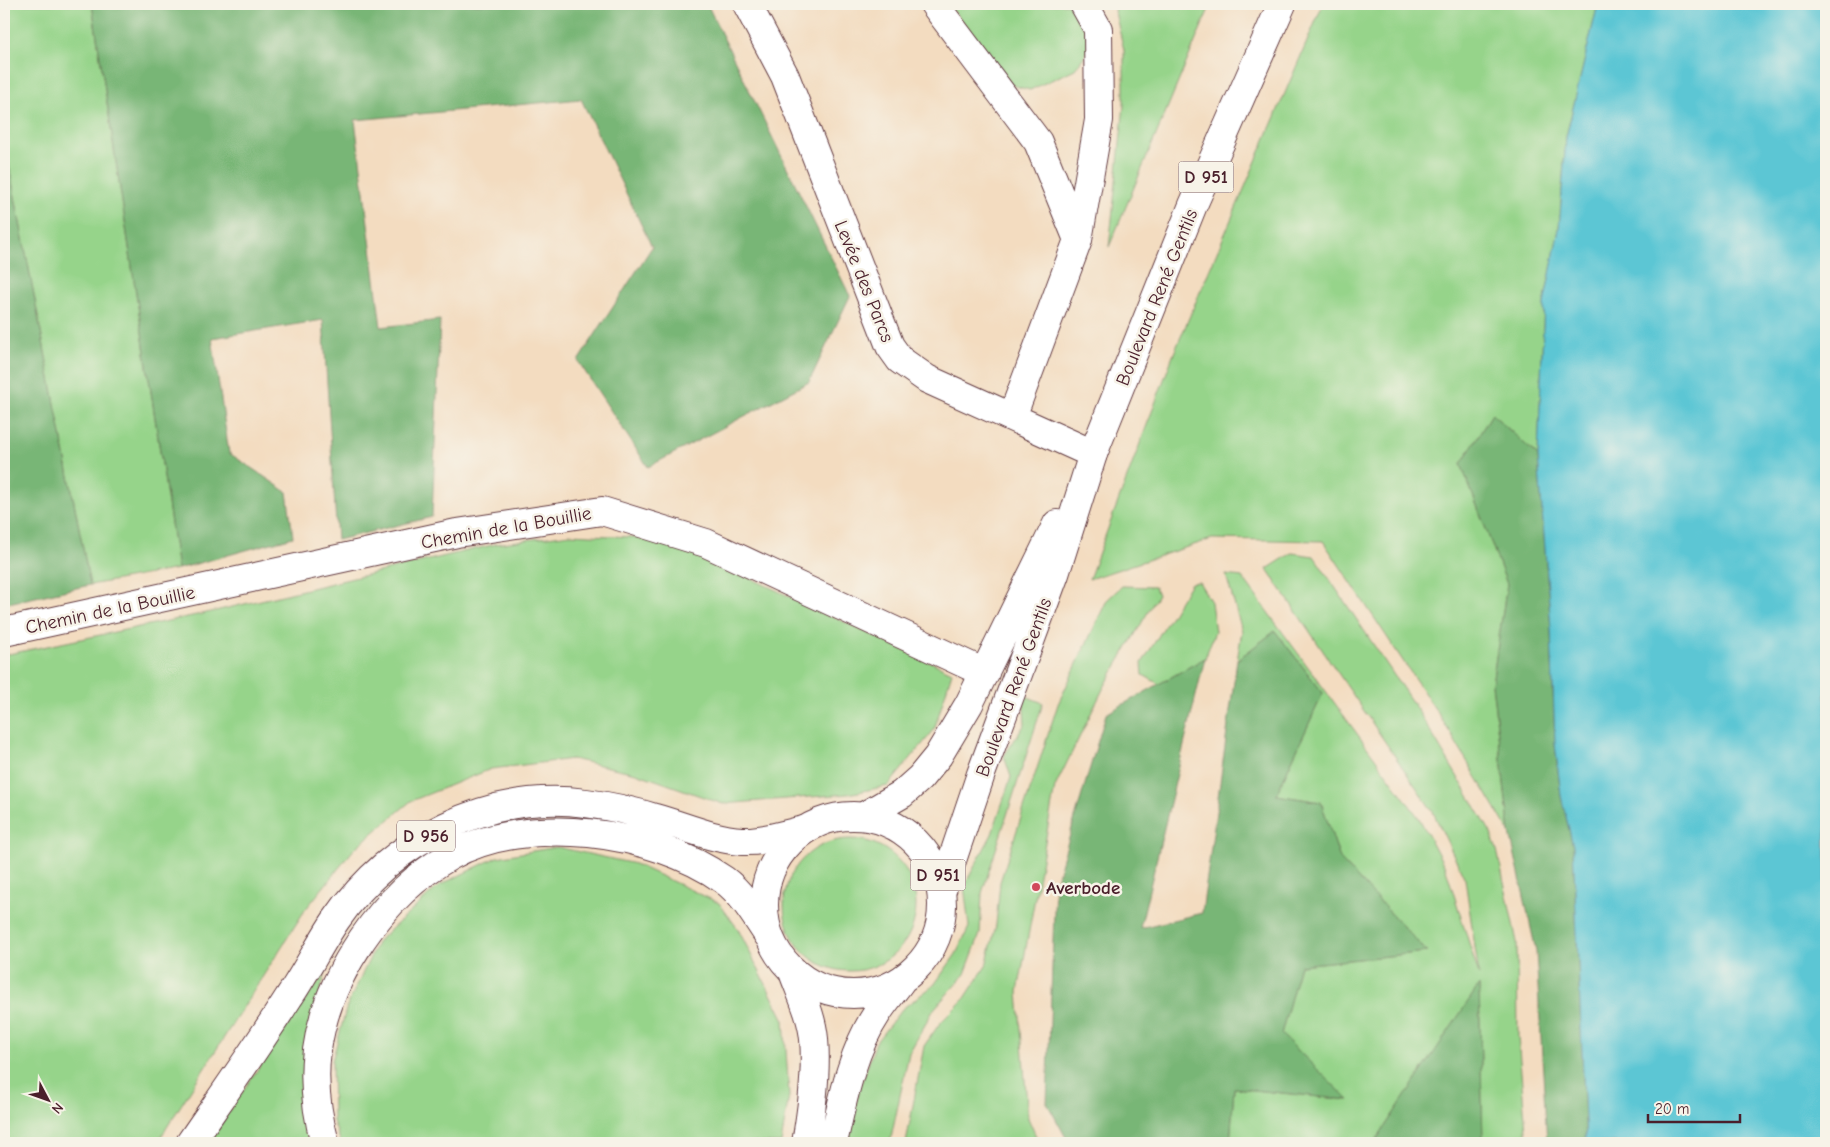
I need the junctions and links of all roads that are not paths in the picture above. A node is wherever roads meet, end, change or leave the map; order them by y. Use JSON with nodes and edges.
{"nodes":[{"id":1,"x":747,"y":4,"type":"edge"},
{"id":2,"x":934,"y":4,"type":"edge"},
{"id":3,"x":1084,"y":4,"type":"edge"},
{"id":4,"x":1282,"y":4,"type":"edge"},
{"id":5,"x":1078,"y":240,"type":"junction"},
{"id":6,"x":1012,"y":417,"type":"junction"},
{"id":7,"x":1092,"y":454,"type":"junction"},
{"id":8,"x":4,"y":632,"type":"edge"},
{"id":9,"x":985,"y":673,"type":"junction"},
{"id":10,"x":864,"y":816,"type":"junction"},
{"id":11,"x":804,"y":830,"type":"junction"},
{"id":12,"x":942,"y":890,"type":"junction"},
{"id":13,"x":768,"y":935,"type":"junction"},
{"id":14,"x":793,"y":972,"type":"junction"},
{"id":15,"x":902,"y":980,"type":"junction"},
{"id":16,"x":190,"y":1143,"type":"edge"},
{"id":17,"x":324,"y":1143,"type":"edge"},
{"id":18,"x":806,"y":1143,"type":"edge"},
{"id":19,"x":833,"y":1143,"type":"edge"}],
"edges":[{"from":1,"to":6,"type":"main road","name":"Levée des Parcs"},
{"from":2,"to":5,"type":"main road"},
{"from":3,"to":5,"type":"main road"},
{"from":4,"to":7,"type":"main road","name":"Boulevard René Gentils","number":"D 951"},
{"from":5,"to":6,"type":"main road"},
{"from":6,"to":7,"type":"main road","name":"Levée des Parcs"},
{"from":7,"to":9,"type":"main road","name":"Boulevard René Gentils","number":"D 951"},
{"from":7,"to":12,"type":"main road","name":"Boulevard René Gentils","number":"D 951"},
{"from":8,"to":9,"type":"main road","name":"Chemin de la Bouillie"},
{"from":9,"to":10,"type":"main road","name":"Boulevard René Gentils","number":"D 951"},
{"from":10,"to":11,"type":"main road","number":"D 951"},
{"from":10,"to":12,"type":"main road","number":"D 951"},
{"from":11,"to":13,"type":"main road","number":"D 951"},
{"from":11,"to":16,"type":"main road","number":"D 956"},
{"from":12,"to":15,"type":"main road","number":"D 951"},
{"from":13,"to":14,"type":"main road","number":"D 951"},
{"from":13,"to":17,"type":"main road","number":"D 956"},
{"from":14,"to":15,"type":"main road","number":"D 951"},
{"from":14,"to":18,"type":"main road","number":"D 951"},
{"from":15,"to":19,"type":"main road","number":"D 951"}]}
